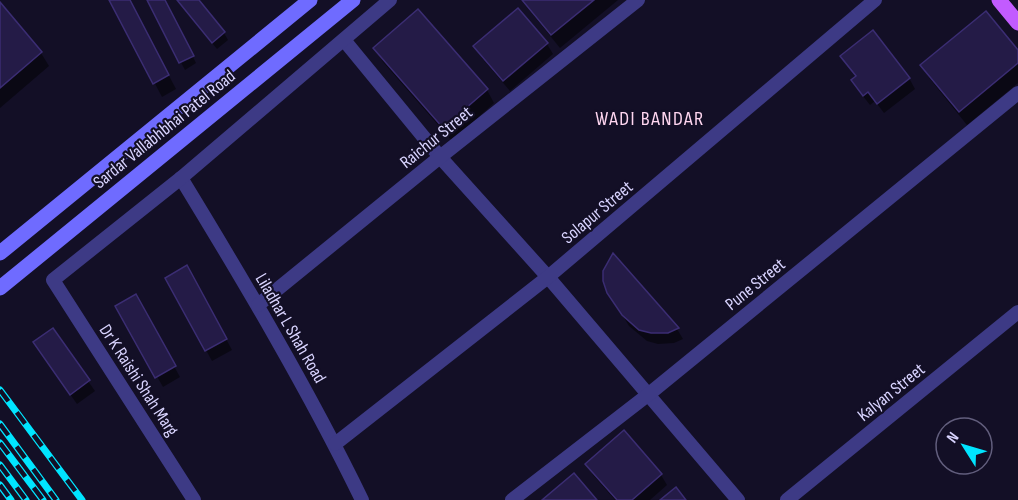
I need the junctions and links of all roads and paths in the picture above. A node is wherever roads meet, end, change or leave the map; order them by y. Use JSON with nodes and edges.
{"nodes":[{"id":1,"x":310,"y":0,"type":"edge"},
{"id":2,"x":353,"y":0,"type":"edge"},
{"id":3,"x":390,"y":0,"type":"edge"},
{"id":4,"x":638,"y":0,"type":"edge"},
{"id":5,"x":875,"y":0,"type":"edge"},
{"id":6,"x":999,"y":0,"type":"edge"},
{"id":7,"x":1018,"y":23,"type":"edge"},
{"id":8,"x":344,"y":40,"type":"junction"},
{"id":9,"x":1018,"y":93,"type":"edge"},
{"id":10,"x":440,"y":157,"type":"junction"},
{"id":11,"x":181,"y":178,"type":"junction"},
{"id":12,"x":0,"y":254,"type":"edge"},
{"id":13,"x":548,"y":277,"type":"junction"},
{"id":14,"x":0,"y":288,"type":"edge"},
{"id":15,"x":258,"y":305,"type":"junction"},
{"id":16,"x":1018,"y":312,"type":"edge"},
{"id":17,"x":649,"y":394,"type":"junction"},
{"id":18,"x":335,"y":444,"type":"junction"},
{"id":19,"x":194,"y":500,"type":"edge"},
{"id":20,"x":362,"y":500,"type":"edge"},
{"id":21,"x":512,"y":500,"type":"edge"},
{"id":22,"x":738,"y":500,"type":"edge"},
{"id":23,"x":787,"y":500,"type":"edge"}],
"edges":[{"from":1,"to":12,"type":"main road","name":"Sardar Vallabhbhai Patel Road"},
{"from":2,"to":14,"type":"main road","name":"Sardar Vallabhbhai Patel Road"},
{"from":3,"to":8,"type":"street"},
{"from":4,"to":10,"type":"street","name":"Raichur Street"},
{"from":5,"to":13,"type":"street","name":"Solapur Street"},
{"from":6,"to":7,"type":"main road"},
{"from":8,"to":10,"type":"street"},
{"from":8,"to":11,"type":"street"},
{"from":9,"to":17,"type":"street","name":"Pune Street"},
{"from":10,"to":13,"type":"street"},
{"from":10,"to":15,"type":"street","name":"Raichur Street"},
{"from":11,"to":15,"type":"street","name":"Liladhar L Shah Road"},
{"from":11,"to":19,"type":"street","name":"Dr K Raishi Shah Marg"},
{"from":13,"to":17,"type":"street"},
{"from":13,"to":18,"type":"street","name":"Solapur Street"},
{"from":15,"to":18,"type":"street","name":"Liladhar L Shah Road"},
{"from":16,"to":23,"type":"street","name":"Kalyan Street"},
{"from":17,"to":21,"type":"street","name":"Pune Street"},
{"from":17,"to":22,"type":"street"},
{"from":18,"to":20,"type":"street","name":"Liladhar L Shah Road"}]}
